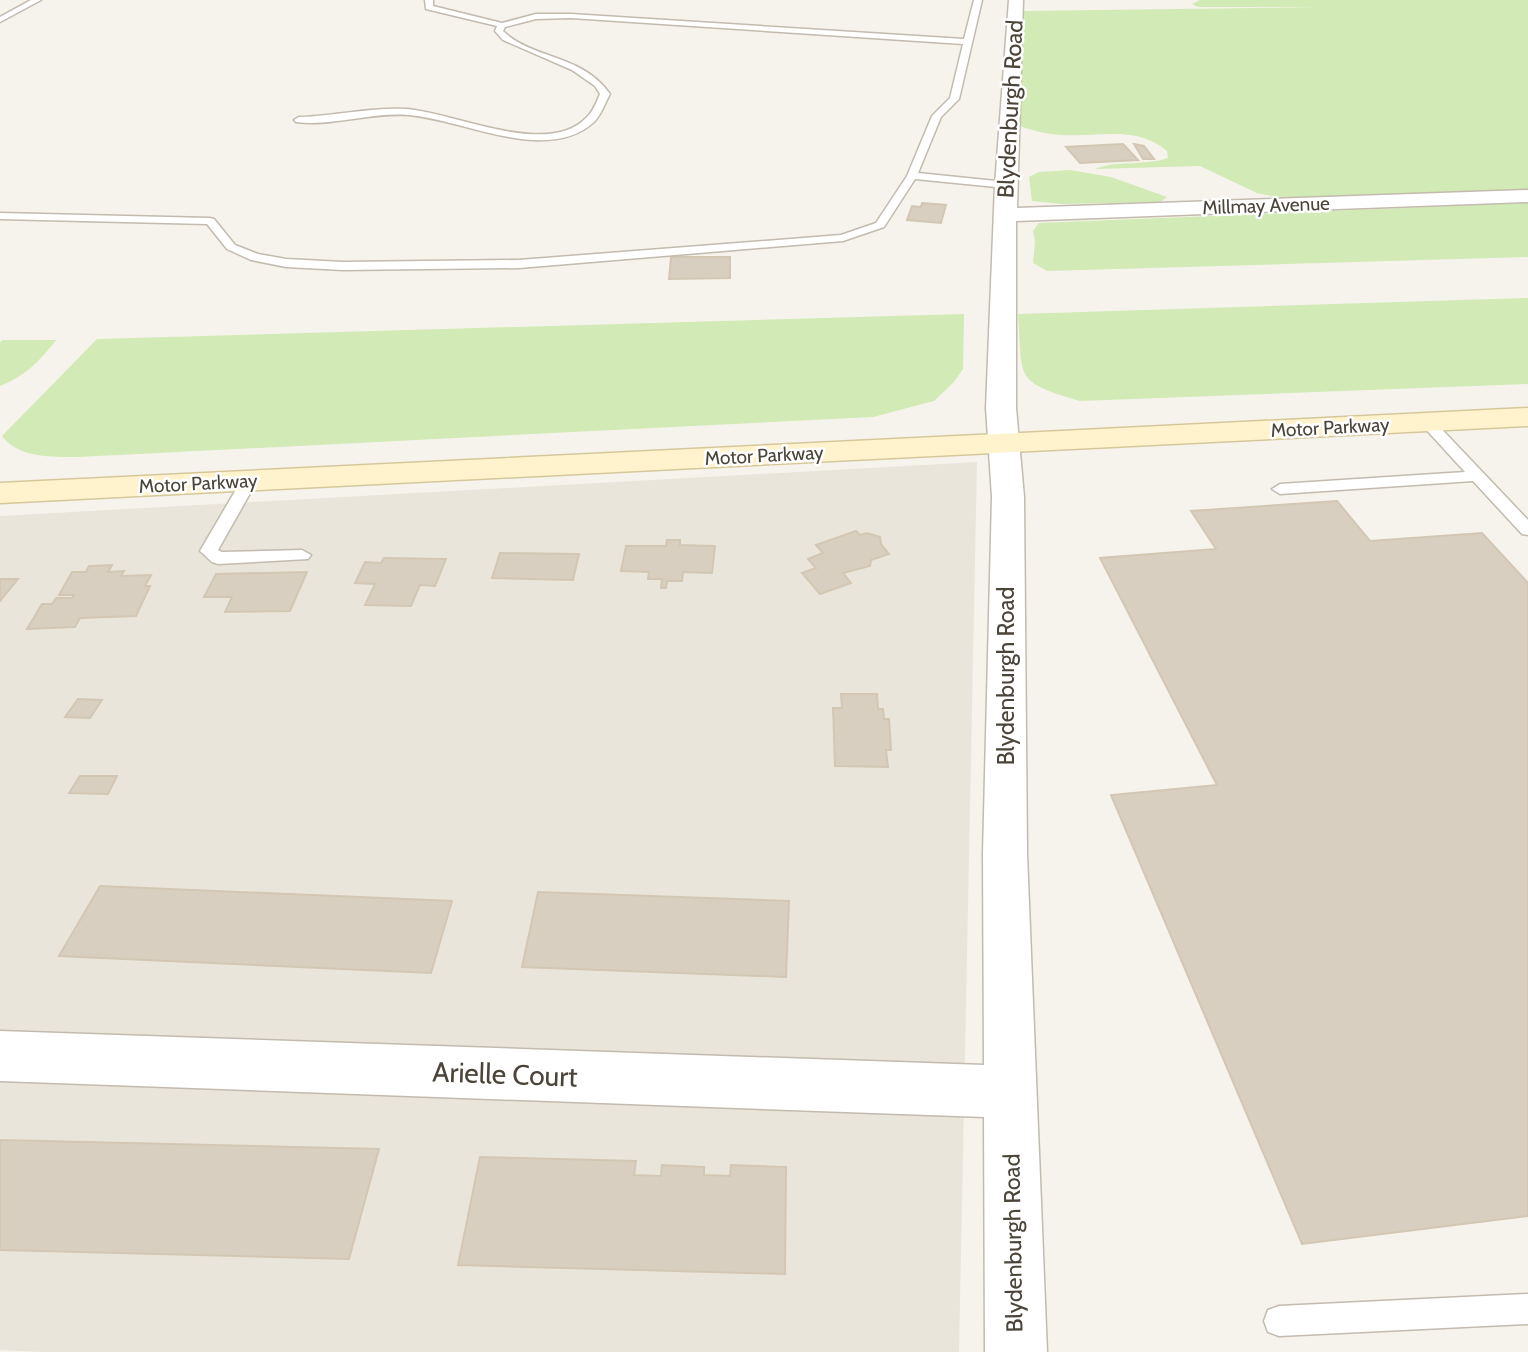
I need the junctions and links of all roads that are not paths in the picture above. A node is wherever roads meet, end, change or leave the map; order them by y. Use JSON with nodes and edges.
{"nodes":[{"id":1,"x":37,"y":0,"type":"edge"},
{"id":2,"x":429,"y":0,"type":"edge"},
{"id":3,"x":978,"y":0,"type":"edge"},
{"id":4,"x":1016,"y":0,"type":"edge"},
{"id":5,"x":453,"y":3,"type":"dead end"},
{"id":6,"x":439,"y":10,"type":"junction"},
{"id":7,"x":0,"y":20,"type":"edge"},
{"id":8,"x":502,"y":25,"type":"junction"},
{"id":9,"x":968,"y":42,"type":"junction"},
{"id":10,"x":299,"y":120,"type":"dead end"},
{"id":11,"x":912,"y":176,"type":"junction"},
{"id":12,"x":1006,"y":185,"type":"junction"},
{"id":13,"x":1528,"y":196,"type":"edge"},
{"id":14,"x":1005,"y":215,"type":"junction"},
{"id":15,"x":0,"y":216,"type":"edge"},
{"id":16,"x":1528,"y":417,"type":"edge"},
{"id":17,"x":1427,"y":422,"type":"junction"},
{"id":18,"x":1004,"y":443,"type":"junction"},
{"id":19,"x":1475,"y":476,"type":"junction"},
{"id":20,"x":249,"y":481,"type":"junction"},
{"id":21,"x":1280,"y":489,"type":"dead end"},
{"id":22,"x":0,"y":492,"type":"edge"},
{"id":23,"x":1528,"y":530,"type":"edge"},
{"id":24,"x":302,"y":555,"type":"dead end"},
{"id":25,"x":0,"y":1056,"type":"edge"},
{"id":26,"x":1010,"y":1092,"type":"junction"},
{"id":27,"x":1528,"y":1309,"type":"edge"},
{"id":28,"x":1279,"y":1321,"type":"dead end"},
{"id":29,"x":1016,"y":1352,"type":"edge"}],
"edges":[{"from":1,"to":7,"type":"lane"},
{"from":2,"to":6,"type":"lane"},
{"from":3,"to":9,"type":"lane"},
{"from":4,"to":12,"type":"street","name":"Blydenburgh Road"},
{"from":5,"to":6,"type":"lane"},
{"from":6,"to":8,"type":"lane"},
{"from":8,"to":9,"type":"lane"},
{"from":8,"to":10,"type":"lane"},
{"from":9,"to":11,"type":"lane"},
{"from":11,"to":12,"type":"lane"},
{"from":11,"to":15,"type":"lane"},
{"from":12,"to":14,"type":"street","name":"Blydenburgh Road"},
{"from":13,"to":14,"type":"street","name":"Millmay Avenue"},
{"from":14,"to":18,"type":"street","name":"Blydenburgh Road"},
{"from":16,"to":17,"type":"main road","name":"Motor Parkway"},
{"from":17,"to":18,"type":"main road","name":"Motor Parkway"},
{"from":17,"to":19,"type":"lane"},
{"from":18,"to":20,"type":"main road","name":"Motor Parkway"},
{"from":18,"to":26,"type":"street","name":"Blydenburgh Road"},
{"from":19,"to":21,"type":"lane"},
{"from":19,"to":23,"type":"lane"},
{"from":20,"to":22,"type":"main road","name":"Motor Parkway"},
{"from":20,"to":24,"type":"lane"},
{"from":25,"to":26,"type":"street","name":"Arielle Court"},
{"from":26,"to":29,"type":"street","name":"Blydenburgh Road"},
{"from":27,"to":28,"type":"lane"}]}
